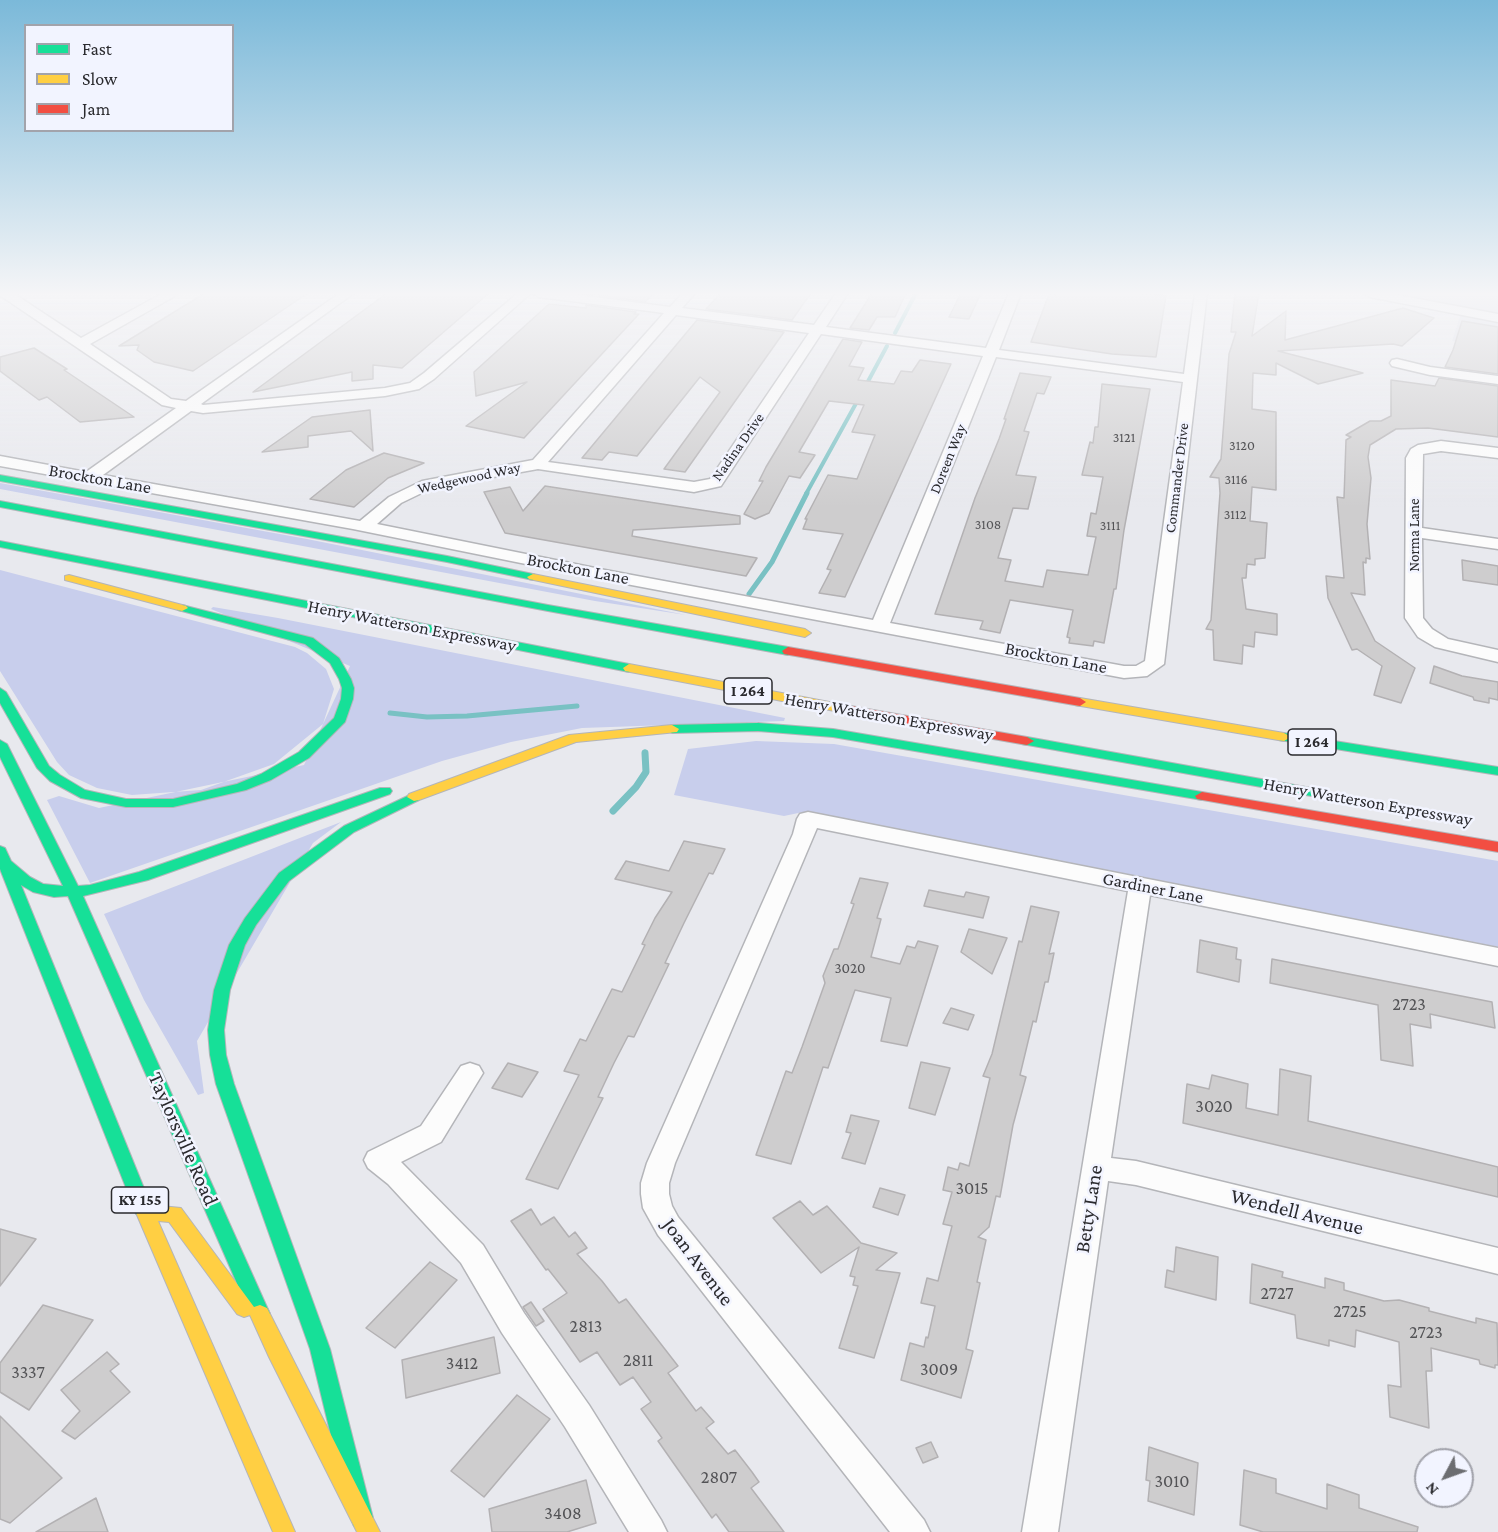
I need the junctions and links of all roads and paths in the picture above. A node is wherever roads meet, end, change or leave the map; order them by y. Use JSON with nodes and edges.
{"nodes":[{"id":1,"x":111,"y":364,"type":"edge"},
{"id":2,"x":246,"y":364,"type":"edge"},
{"id":3,"x":442,"y":364,"type":"edge"},
{"id":4,"x":625,"y":364,"type":"edge"},
{"id":5,"x":793,"y":364,"type":"edge"},
{"id":6,"x":985,"y":364,"type":"edge"},
{"id":7,"x":1078,"y":364,"type":"edge"},
{"id":8,"x":1191,"y":364,"type":"edge"},
{"id":9,"x":1404,"y":364,"type":"edge"},
{"id":10,"x":1189,"y":379,"type":"junction"},
{"id":11,"x":1498,"y":380,"type":"edge"},
{"id":12,"x":187,"y":406,"type":"junction"},
{"id":13,"x":1498,"y":453,"type":"edge"},
{"id":14,"x":0,"y":461,"type":"edge"},
{"id":15,"x":538,"y":464,"type":"junction"},
{"id":16,"x":89,"y":477,"type":"junction"},
{"id":17,"x":0,"y":478,"type":"edge"},
{"id":18,"x":0,"y":504,"type":"edge"},
{"id":19,"x":364,"y":526,"type":"junction"},
{"id":20,"x":1415,"y":532,"type":"junction"},
{"id":21,"x":0,"y":544,"type":"edge"},
{"id":22,"x":1498,"y":544,"type":"edge"},
{"id":23,"x":56,"y":575,"type":"dead end"},
{"id":24,"x":880,"y":625,"type":"junction"},
{"id":25,"x":820,"y":637,"type":"dead end"},
{"id":26,"x":900,"y":656,"type":"dead end"},
{"id":27,"x":1498,"y":656,"type":"edge"},
{"id":28,"x":1154,"y":664,"type":"joint"},
{"id":29,"x":0,"y":692,"type":"edge"},
{"id":30,"x":1127,"y":711,"type":"junction"},
{"id":31,"x":0,"y":744,"type":"edge"},
{"id":32,"x":538,"y":752,"type":"junction"},
{"id":33,"x":465,"y":763,"type":"dead end"},
{"id":34,"x":1498,"y":771,"type":"edge"},
{"id":35,"x":398,"y":787,"type":"dead end"},
{"id":36,"x":1339,"y":797,"type":"dead end"},
{"id":37,"x":808,"y":819,"type":"joint"},
{"id":38,"x":1498,"y":847,"type":"edge"},
{"id":39,"x":3,"y":857,"type":"edge"},
{"id":40,"x":1141,"y":886,"type":"junction"},
{"id":41,"x":74,"y":893,"type":"junction"},
{"id":42,"x":1498,"y":957,"type":"edge"},
{"id":43,"x":470,"y":1073,"type":"dead end"},
{"id":44,"x":1096,"y":1167,"type":"junction"},
{"id":45,"x":145,"y":1213,"type":"junction"},
{"id":46,"x":1498,"y":1260,"type":"edge"},
{"id":47,"x":276,"y":1350,"type":"junction"},
{"id":48,"x":362,"y":1518,"type":"junction"},
{"id":49,"x":284,"y":1532,"type":"edge"},
{"id":50,"x":369,"y":1532,"type":"edge"},
{"id":51,"x":649,"y":1532,"type":"edge"},
{"id":52,"x":912,"y":1532,"type":"edge"},
{"id":53,"x":1040,"y":1532,"type":"edge"}],
"edges":[{"from":1,"to":12,"type":"street"},
{"from":2,"to":12,"type":"street"},
{"from":3,"to":12,"type":"street"},
{"from":4,"to":15,"type":"street","name":"Wedgewood Way"},
{"from":5,"to":15,"type":"street","name":"Nadina Drive"},
{"from":6,"to":24,"type":"street","name":"Doreen Way"},
{"from":7,"to":10,"type":"street"},
{"from":8,"to":10,"type":"street","name":"Commander Drive"},
{"from":9,"to":11,"type":"street"},
{"from":10,"to":28,"type":"street","name":"Commander Drive"},
{"from":12,"to":16,"type":"street"},
{"from":13,"to":20,"type":"street","name":"Norma Lane"},
{"from":14,"to":16,"type":"street","name":"Brockton Lane"},
{"from":15,"to":19,"type":"street","name":"Wedgewood Way"},
{"from":16,"to":19,"type":"street","name":"Brockton Lane"},
{"from":17,"to":25,"type":"main road"},
{"from":18,"to":30,"type":"main road","number":"I 264"},
{"from":19,"to":24,"type":"street","name":"Brockton Lane"},
{"from":20,"to":22,"type":"street"},
{"from":20,"to":27,"type":"street","name":"Norma Lane"},
{"from":21,"to":36,"type":"main road","name":"Henry Watterson Expressway","number":"I 264"},
{"from":23,"to":29,"type":"main road"},
{"from":24,"to":28,"type":"street","name":"Brockton Lane"},
{"from":26,"to":30,"type":"main road"},
{"from":30,"to":34,"type":"main road","number":"I 264"},
{"from":31,"to":41,"type":"main road","name":"Taylorsville Road"},
{"from":32,"to":33,"type":"main road"},
{"from":32,"to":38,"type":"main road"},
{"from":32,"to":48,"type":"main road"},
{"from":35,"to":41,"type":"main road"},
{"from":37,"to":40,"type":"street","name":"Gardiner Lane"},
{"from":37,"to":52,"type":"street","name":"Joan Avenue"},
{"from":39,"to":41,"type":"main road"},
{"from":39,"to":45,"type":"main road","number":"KY 155"},
{"from":40,"to":42,"type":"street","name":"Gardiner Lane"},
{"from":40,"to":44,"type":"street","name":"Betty Lane"},
{"from":41,"to":47,"type":"main road","name":"Taylorsville Road"},
{"from":43,"to":51,"type":"street"},
{"from":44,"to":46,"type":"street","name":"Wendell Avenue"},
{"from":44,"to":53,"type":"street","name":"Betty Lane"},
{"from":45,"to":47,"type":"main road"},
{"from":45,"to":49,"type":"main road","number":"KY 155"},
{"from":47,"to":48,"type":"main road","name":"Taylorsville Road"},
{"from":48,"to":50,"type":"main road","name":"Taylorsville Road"}]}
